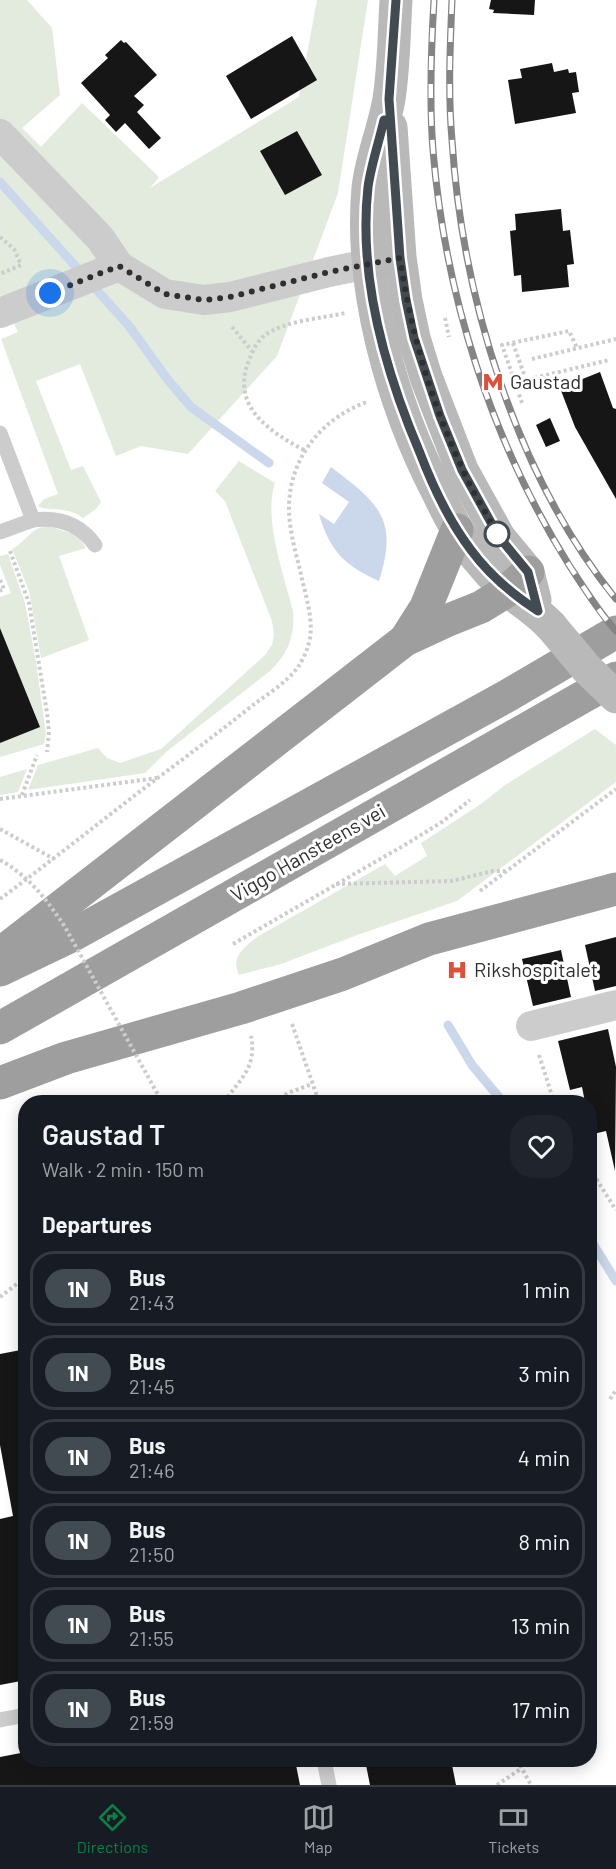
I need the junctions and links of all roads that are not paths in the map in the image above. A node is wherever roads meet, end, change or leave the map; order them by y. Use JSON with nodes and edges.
{"nodes":[{"id":1,"x":396,"y":0,"type":"edge"},
{"id":2,"x":389,"y":99,"type":"junction"},
{"id":3,"x":0,"y":134,"type":"edge"},
{"id":4,"x":400,"y":258,"type":"junction"},
{"id":5,"x":368,"y":264,"type":"junction"},
{"id":6,"x":113,"y":268,"type":"junction"},
{"id":7,"x":0,"y":313,"type":"edge"},
{"id":8,"x":0,"y":433,"type":"edge"},
{"id":9,"x":33,"y":520,"type":"junction"},
{"id":10,"x":457,"y":530,"type":"junction"},
{"id":11,"x":0,"y":532,"type":"edge"},
{"id":12,"x":95,"y":545,"type":"dead end"},
{"id":13,"x":518,"y":582,"type":"junction"},
{"id":14,"x":616,"y":632,"type":"edge"},
{"id":15,"x":405,"y":640,"type":"junction"},
{"id":16,"x":616,"y":678,"type":"edge"},
{"id":17,"x":616,"y":698,"type":"edge"},
{"id":18,"x":616,"y":889,"type":"edge"},
{"id":19,"x":0,"y":954,"type":"edge"},
{"id":20,"x":0,"y":970,"type":"edge"},
{"id":21,"x":616,"y":1005,"type":"edge"},
{"id":22,"x":531,"y":1026,"type":"road end"},
{"id":23,"x":0,"y":1028,"type":"edge"},
{"id":24,"x":0,"y":1083,"type":"edge"},
{"id":25,"x":18,"y":1717,"type":"edge"},
{"id":26,"x":0,"y":1720,"type":"edge"},
{"id":27,"x":325,"y":1767,"type":"edge"},
{"id":28,"x":329,"y":1785,"type":"edge"}],
"edges":[{"from":1,"to":2,"type":"main road"},
{"from":2,"to":4,"type":"main road"},
{"from":2,"to":5,"type":"main road"},
{"from":3,"to":6,"type":"street"},
{"from":4,"to":5,"type":"street"},
{"from":4,"to":13,"type":"main road"},
{"from":5,"to":6,"type":"street"},
{"from":5,"to":10,"type":"main road"},
{"from":6,"to":7,"type":"street"},
{"from":8,"to":9,"type":"lane"},
{"from":9,"to":11,"type":"lane"},
{"from":9,"to":12,"type":"lane"},
{"from":10,"to":13,"type":"main road"},
{"from":10,"to":15,"type":"highway"},
{"from":13,"to":15,"type":"highway"},
{"from":13,"to":17,"type":"main road","bridge":true},
{"from":14,"to":20,"type":"highway","name":"Viggo Hansteens vei"},
{"from":15,"to":19,"type":"highway"},
{"from":16,"to":23,"type":"highway","name":"Viggo Hansteens vei"},
{"from":18,"to":24,"type":"highway"},
{"from":21,"to":22,"type":"street"},
{"from":25,"to":26,"type":"lane"},
{"from":27,"to":28,"type":"lane"}]}
